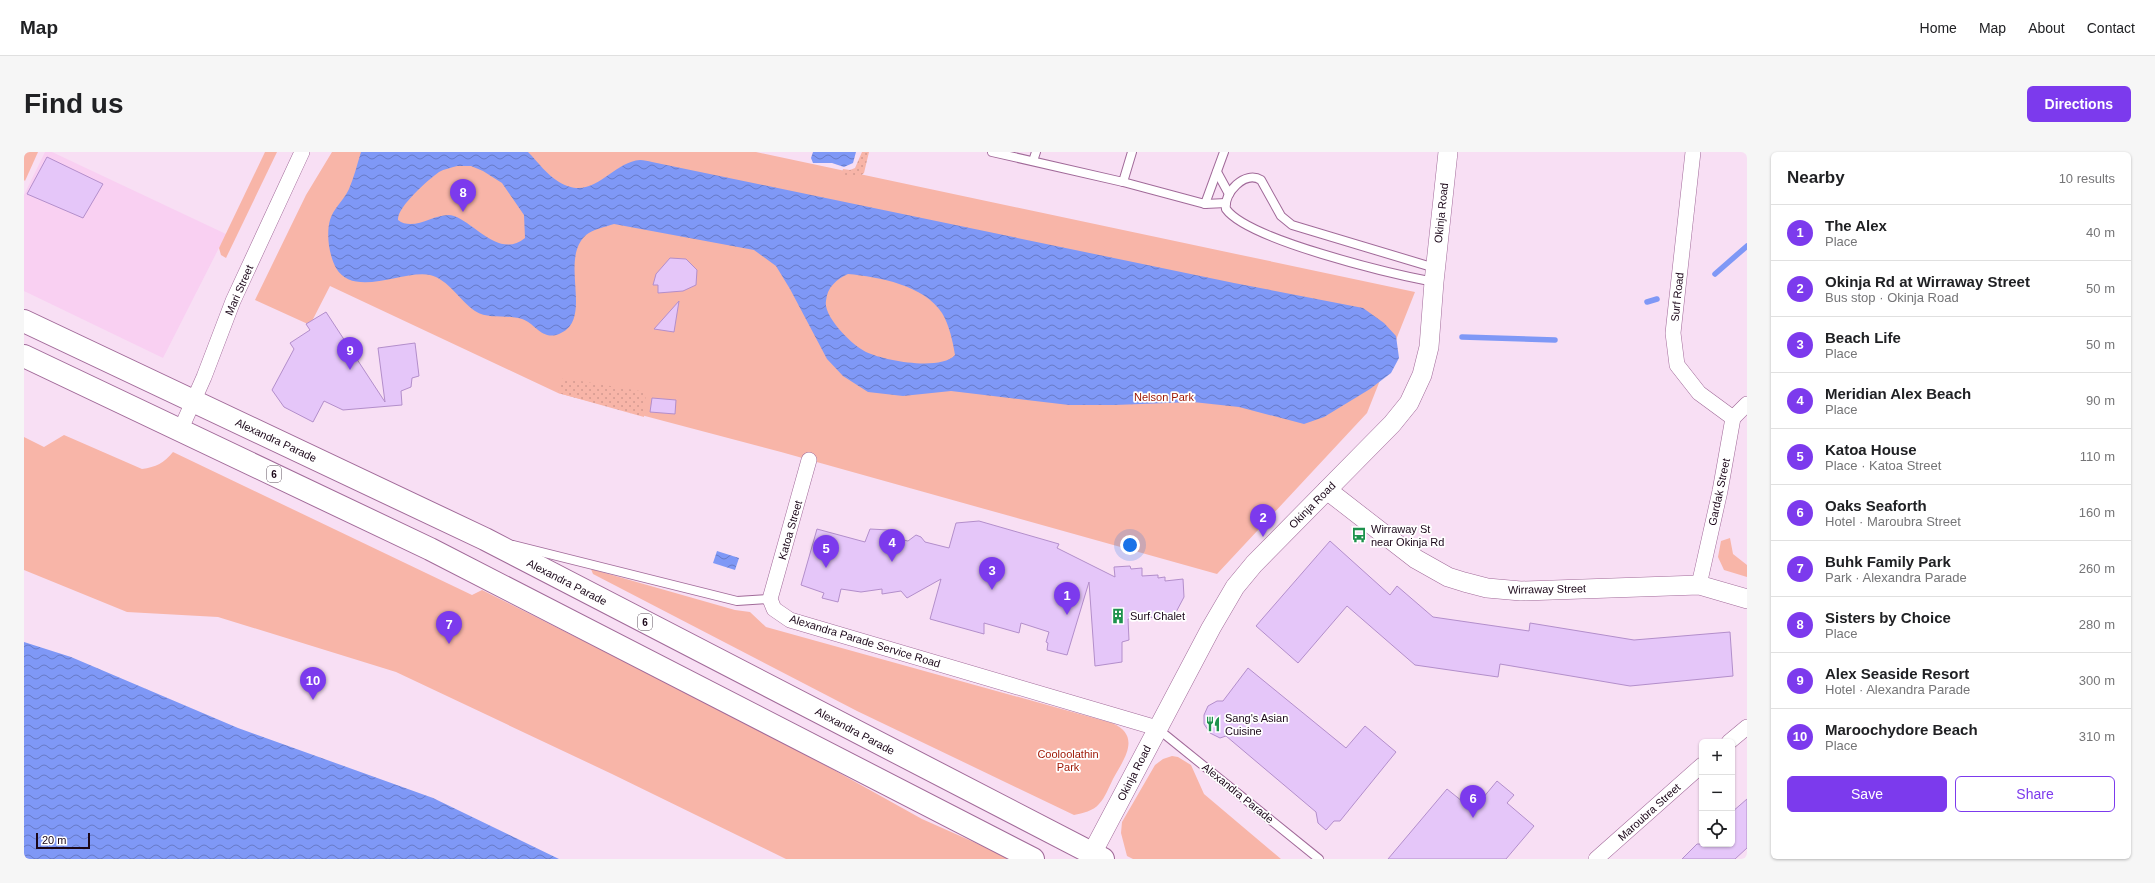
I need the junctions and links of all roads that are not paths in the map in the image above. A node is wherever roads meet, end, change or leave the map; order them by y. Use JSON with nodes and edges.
{"nodes":[{"id":1,"x":302,"y":152,"type":"edge"},
{"id":2,"x":992,"y":152,"type":"edge"},
{"id":3,"x":1036,"y":152,"type":"edge"},
{"id":4,"x":1132,"y":152,"type":"edge"},
{"id":5,"x":1224,"y":152,"type":"edge"},
{"id":6,"x":1448,"y":152,"type":"edge"},
{"id":7,"x":1692,"y":152,"type":"edge"},
{"id":8,"x":1033,"y":161,"type":"junction"},
{"id":9,"x":1217,"y":172,"type":"junction"},
{"id":10,"x":1123,"y":182,"type":"junction"},
{"id":11,"x":1229,"y":194,"type":"junction"},
{"id":12,"x":1226,"y":203,"type":"junction"},
{"id":13,"x":1205,"y":204,"type":"junction"},
{"id":14,"x":1434,"y":275,"type":"junction"},
{"id":15,"x":24,"y":321,"type":"edge"},
{"id":16,"x":24,"y":356,"type":"edge"},
{"id":17,"x":193,"y":402,"type":"junction"},
{"id":18,"x":1747,"y":404,"type":"edge"},
{"id":19,"x":1733,"y":418,"type":"junction"},
{"id":20,"x":180,"y":431,"type":"junction"},
{"id":21,"x":809,"y":460,"type":"dead end"},
{"id":22,"x":1327,"y":490,"type":"junction"},
{"id":23,"x":485,"y":539,"type":"junction"},
{"id":24,"x":1699,"y":585,"type":"junction"},
{"id":25,"x":770,"y":599,"type":"junction"},
{"id":26,"x":1747,"y":599,"type":"edge"},
{"id":27,"x":1747,"y":727,"type":"edge"},
{"id":28,"x":1157,"y":728,"type":"junction"},
{"id":29,"x":1733,"y":739,"type":"edge"},
{"id":30,"x":1699,"y":768,"type":"edge"},
{"id":31,"x":1095,"y":857,"type":"edge"},
{"id":32,"x":1033,"y":859,"type":"edge"},
{"id":33,"x":1319,"y":859,"type":"edge"},
{"id":34,"x":1596,"y":859,"type":"edge"}],
"edges":[{"from":1,"to":17,"type":"street","name":"Mari Street"},
{"from":2,"to":8,"type":"lane"},
{"from":3,"to":8,"type":"lane"},
{"from":4,"to":10,"type":"lane"},
{"from":5,"to":9,"type":"lane"},
{"from":6,"to":14,"type":"street","name":"Okinja Road"},
{"from":7,"to":19,"type":"street","name":"Surf Road"},
{"from":8,"to":10,"type":"lane"},
{"from":9,"to":11,"type":"lane"},
{"from":9,"to":13,"type":"lane"},
{"from":10,"to":13,"type":"lane"},
{"from":11,"to":12,"type":"lane"},
{"from":11,"to":14,"type":"lane"},
{"from":12,"to":13,"type":"lane"},
{"from":12,"to":14,"type":"lane"},
{"from":14,"to":22,"type":"street","name":"Okinja Road"},
{"from":15,"to":17,"type":"main road","name":"Alexandra Parade","number":"6"},
{"from":16,"to":20,"type":"main road","number":"6"},
{"from":17,"to":20,"type":"street","name":"Mari Street"},
{"from":17,"to":23,"type":"main road","name":"Alexandra Parade","number":"6"},
{"from":18,"to":19,"type":"street"},
{"from":19,"to":24,"type":"street","name":"Gardak Street"},
{"from":20,"to":32,"type":"main road","number":"6"},
{"from":21,"to":25,"type":"street","name":"Katoa Street"},
{"from":22,"to":24,"type":"street","name":"Wirraway Street"},
{"from":22,"to":28,"type":"street","name":"Okinja Road"},
{"from":23,"to":25,"type":"lane"},
{"from":23,"to":31,"type":"main road","name":"Alexandra Parade","number":"6"},
{"from":24,"to":26,"type":"street","name":"Wirraway Street"},
{"from":25,"to":28,"type":"street","name":"Alexandra Parade Service Road"},
{"from":27,"to":29,"type":"street"},
{"from":28,"to":31,"type":"street","name":"Okinja Road"},
{"from":28,"to":33,"type":"lane","name":"Alexandra Parade"},
{"from":30,"to":34,"type":"street","name":"Maroubra Street"}]}
